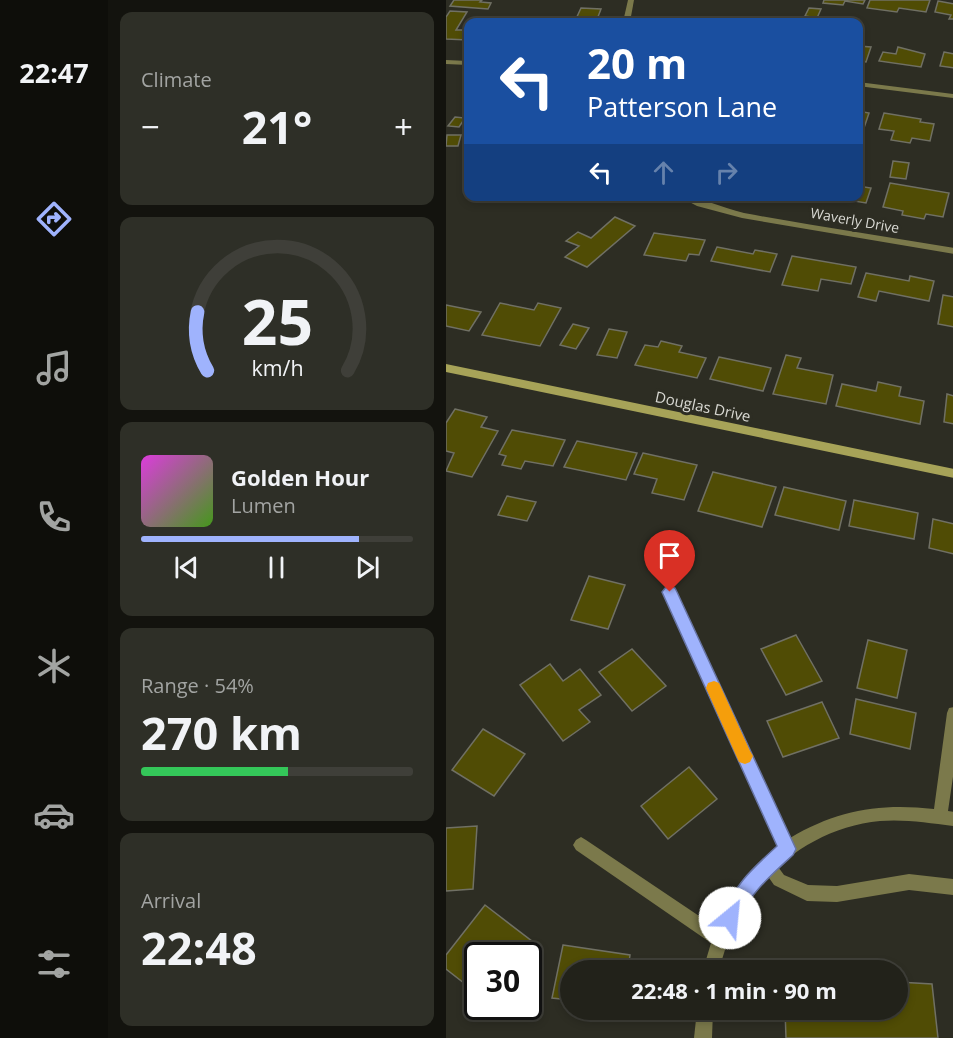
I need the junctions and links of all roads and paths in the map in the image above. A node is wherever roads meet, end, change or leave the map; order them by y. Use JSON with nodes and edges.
{"nodes":[{"id":1,"x":631,"y":0,"type":"edge"},
{"id":2,"x":627,"y":18,"type":"edge"},
{"id":3,"x":446,"y":62,"type":"edge"},
{"id":4,"x":464,"y":63,"type":"edge"},
{"id":5,"x":863,"y":85,"type":"edge"},
{"id":6,"x":953,"y":96,"type":"edge"},
{"id":7,"x":693,"y":201,"type":"edge"},
{"id":8,"x":953,"y":250,"type":"edge"},
{"id":9,"x":446,"y":368,"type":"edge"},
{"id":10,"x":953,"y":474,"type":"edge"},
{"id":11,"x":670,"y":592,"type":"dead end"},
{"id":12,"x":953,"y":713,"type":"edge"},
{"id":13,"x":947,"y":818,"type":"edge"},
{"id":14,"x":581,"y":845,"type":"dead end"},
{"id":15,"x":787,"y":849,"type":"junction"},
{"id":16,"x":768,"y":865,"type":"junction"},
{"id":17,"x":953,"y":887,"type":"edge"},
{"id":18,"x":721,"y":940,"type":"junction"},
{"id":19,"x":714,"y":960,"type":"edge"},
{"id":20,"x":704,"y":1020,"type":"edge"},
{"id":21,"x":703,"y":1038,"type":"edge"}],
"edges":[{"from":1,"to":2,"type":"street"},
{"from":3,"to":4,"type":"street"},
{"from":5,"to":6,"type":"street"},
{"from":7,"to":8,"type":"street","name":"Waverly Drive"},
{"from":9,"to":10,"type":"street","name":"Douglas Drive"},
{"from":11,"to":15,"type":"street"},
{"from":12,"to":13,"type":"street"},
{"from":13,"to":15,"type":"street"},
{"from":14,"to":18,"type":"street"},
{"from":15,"to":16,"type":"street"},
{"from":16,"to":17,"type":"street"},
{"from":16,"to":18,"type":"street"},
{"from":18,"to":19,"type":"street"},
{"from":20,"to":21,"type":"street"}]}
